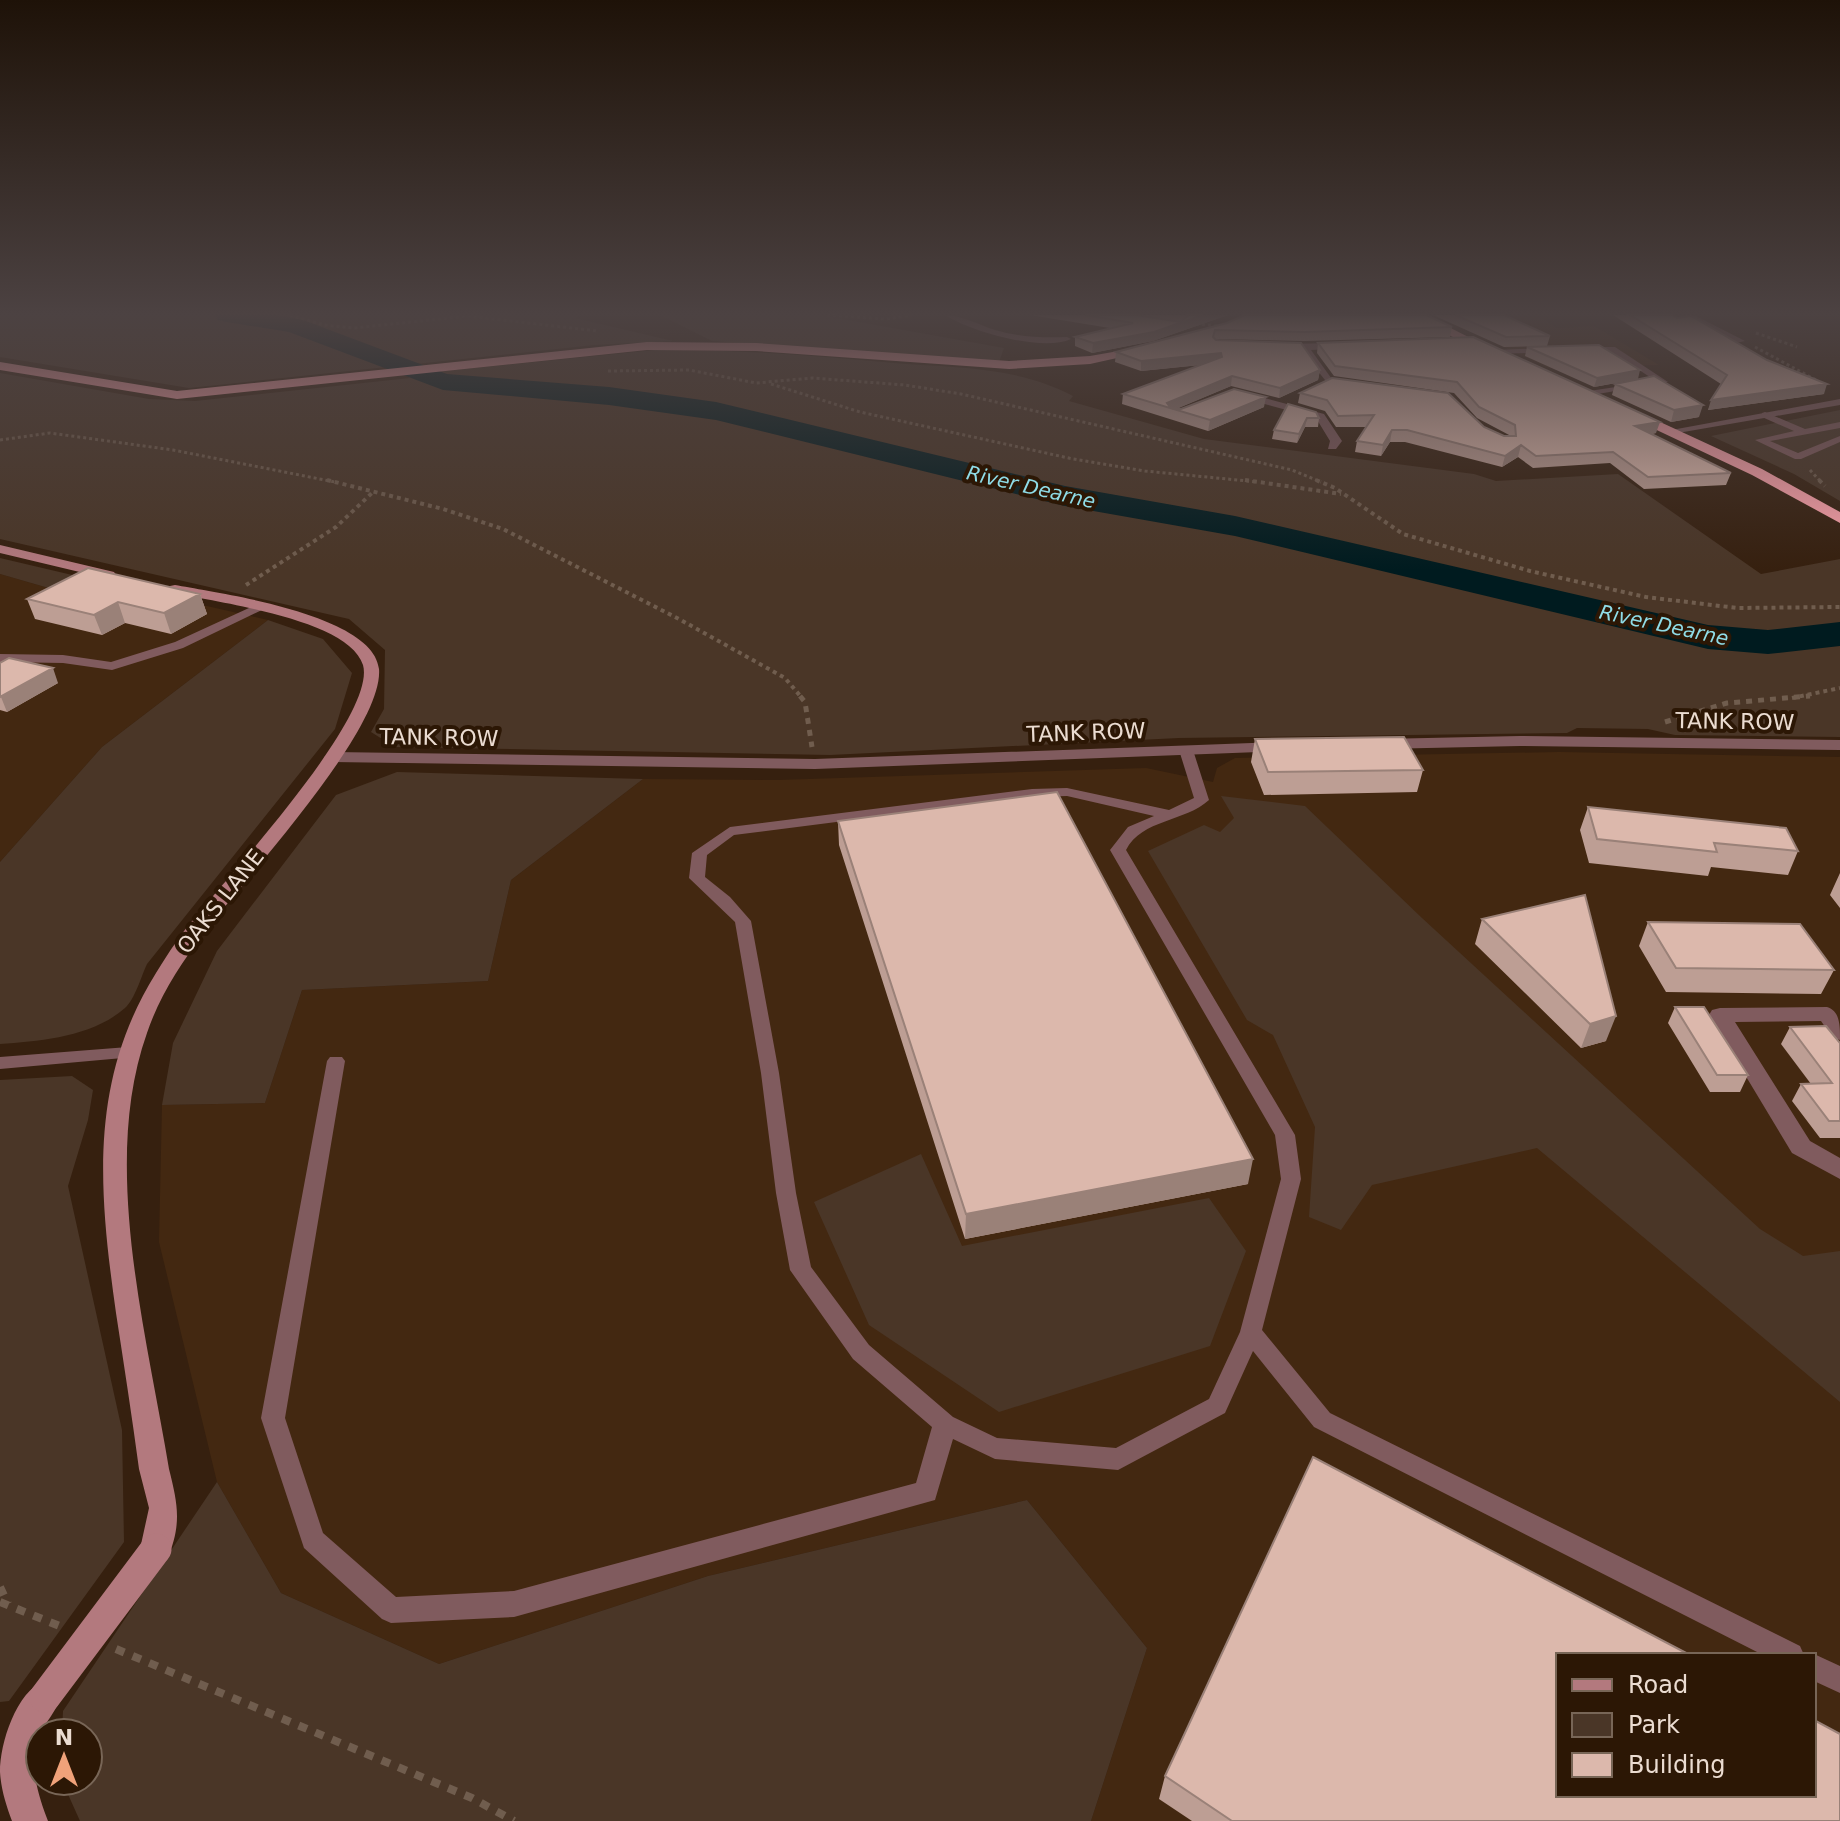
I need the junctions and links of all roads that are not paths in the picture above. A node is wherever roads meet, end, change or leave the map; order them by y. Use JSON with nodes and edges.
{"nodes":[{"id":1,"x":1261,"y":400,"type":"edge"},
{"id":2,"x":1293,"y":400,"type":"edge"},
{"id":3,"x":1604,"y":400,"type":"edge"},
{"id":4,"x":1840,"y":402,"type":"edge"},
{"id":5,"x":1280,"y":405,"type":"junction"},
{"id":6,"x":1765,"y":415,"type":"junction"},
{"id":7,"x":1840,"y":425,"type":"edge"},
{"id":8,"x":1672,"y":431,"type":"junction"},
{"id":9,"x":1803,"y":431,"type":"junction"},
{"id":10,"x":1840,"y":439,"type":"edge"},
{"id":11,"x":1332,"y":446,"type":"dead end"},
{"id":12,"x":1840,"y":518,"type":"edge"},
{"id":13,"x":0,"y":549,"type":"edge"},
{"id":14,"x":118,"y":577,"type":"edge"},
{"id":15,"x":164,"y":587,"type":"edge"},
{"id":16,"x":260,"y":607,"type":"junction"},
{"id":17,"x":0,"y":658,"type":"edge"},
{"id":18,"x":1358,"y":744,"type":"edge"},
{"id":19,"x":1840,"y":745,"type":"edge"},
{"id":20,"x":1295,"y":747,"type":"edge"},
{"id":21,"x":1186,"y":750,"type":"junction"},
{"id":22,"x":333,"y":757,"type":"junction"},
{"id":23,"x":1170,"y":815,"type":"junction"},
{"id":24,"x":1840,"y":1032,"type":"edge"},
{"id":25,"x":128,"y":1053,"type":"junction"},
{"id":26,"x":336,"y":1061,"type":"dead end"},
{"id":27,"x":0,"y":1063,"type":"edge"},
{"id":28,"x":1840,"y":1170,"type":"edge"},
{"id":29,"x":1251,"y":1332,"type":"junction"},
{"id":30,"x":945,"y":1424,"type":"junction"},
{"id":31,"x":1787,"y":1653,"type":"edge"},
{"id":32,"x":1816,"y":1668,"type":"edge"},
{"id":33,"x":1840,"y":1680,"type":"edge"},
{"id":34,"x":30,"y":1821,"type":"edge"}],
"edges":[{"from":1,"to":5,"type":"street"},
{"from":2,"to":5,"type":"street"},
{"from":3,"to":8,"type":"highway"},
{"from":4,"to":6,"type":"street"},
{"from":5,"to":11,"type":"street"},
{"from":6,"to":8,"type":"street"},
{"from":6,"to":9,"type":"lane"},
{"from":7,"to":9,"type":"lane"},
{"from":8,"to":12,"type":"highway"},
{"from":9,"to":10,"type":"lane"},
{"from":13,"to":14,"type":"street"},
{"from":15,"to":16,"type":"street","name":"OAKS LANE"},
{"from":16,"to":17,"type":"lane"},
{"from":16,"to":22,"type":"street","name":"OAKS LANE"},
{"from":18,"to":19,"type":"street","name":"TANK ROW"},
{"from":20,"to":21,"type":"street","name":"TANK ROW"},
{"from":21,"to":22,"type":"street","name":"TANK ROW"},
{"from":21,"to":23,"type":"lane"},
{"from":22,"to":25,"type":"street","name":"OAKS LANE"},
{"from":23,"to":29,"type":"lane"},
{"from":23,"to":30,"type":"lane"},
{"from":24,"to":28,"type":"street"},
{"from":25,"to":27,"type":"lane"},
{"from":25,"to":34,"type":"street","name":"OAKS LANE","bridge":true},
{"from":26,"to":30,"type":"lane"},
{"from":29,"to":30,"type":"lane"},
{"from":29,"to":31,"type":"lane"},
{"from":32,"to":33,"type":"lane"}]}
